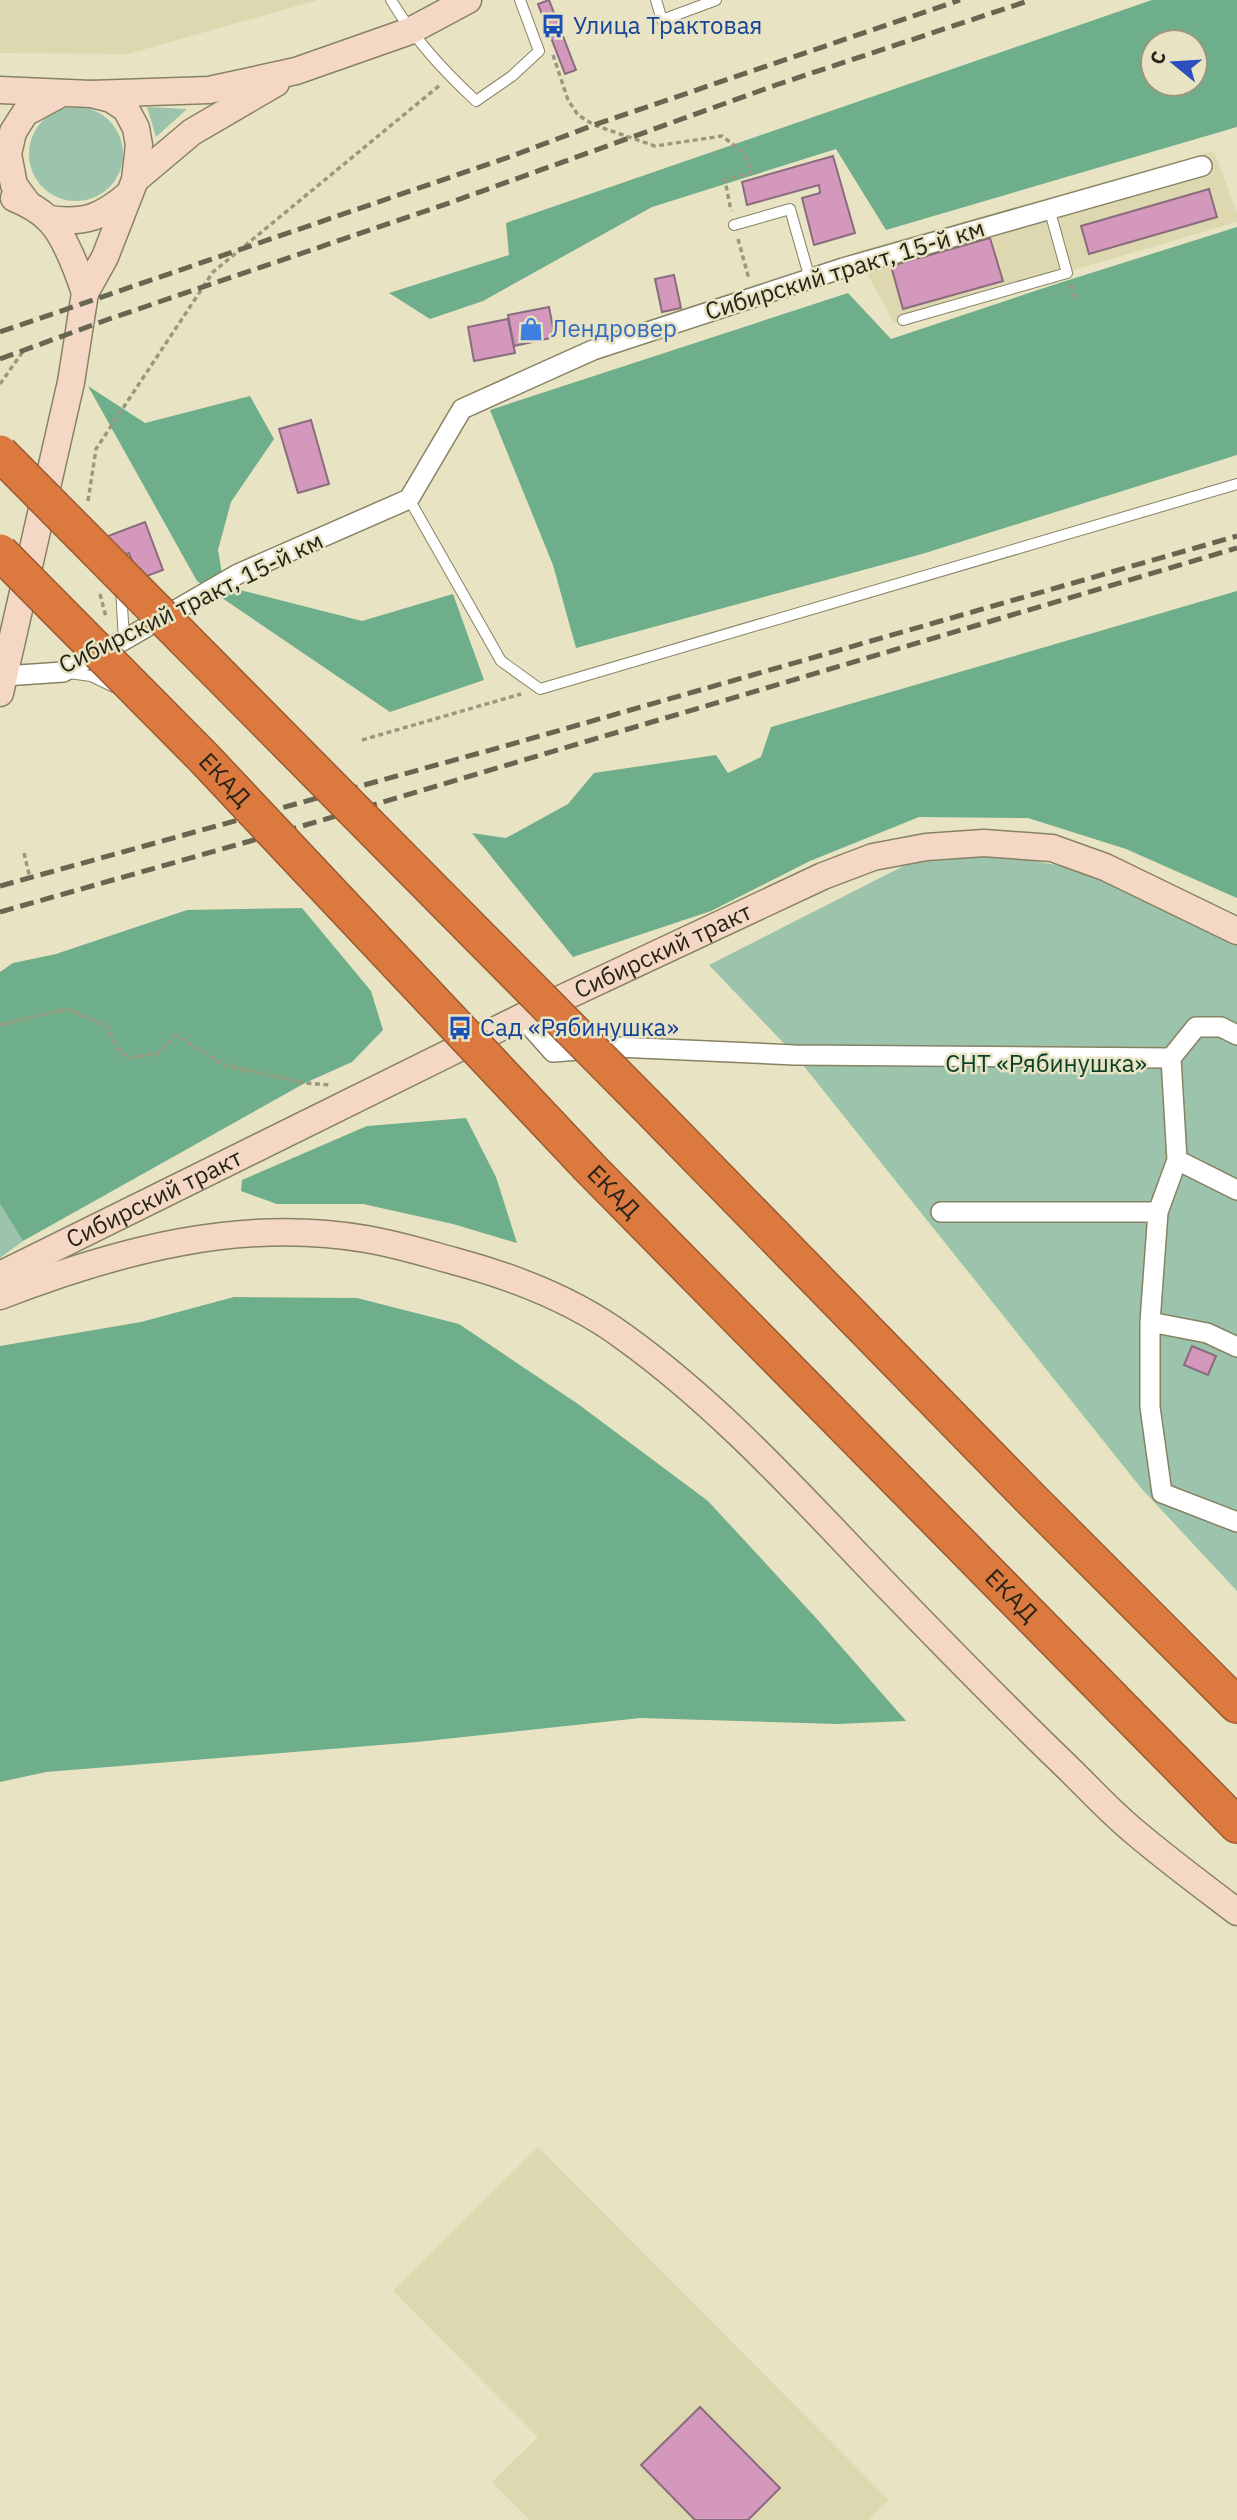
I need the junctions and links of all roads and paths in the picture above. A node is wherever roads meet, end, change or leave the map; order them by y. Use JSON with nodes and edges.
{"nodes":[{"id":1,"x":391,"y":0,"type":"edge"},
{"id":2,"x":468,"y":0,"type":"edge"},
{"id":3,"x":520,"y":0,"type":"edge"},
{"id":4,"x":656,"y":0,"type":"edge"},
{"id":5,"x":716,"y":0,"type":"edge"},
{"id":6,"x":410,"y":31,"type":"junction"},
{"id":7,"x":296,"y":71,"type":"junction"},
{"id":8,"x":451,"y":77,"type":"junction"},
{"id":9,"x":564,"y":85,"type":"dead end"},
{"id":10,"x":0,"y":90,"type":"edge"},
{"id":11,"x":62,"y":92,"type":"junction"},
{"id":12,"x":91,"y":94,"type":"junction"},
{"id":13,"x":1202,"y":166,"type":"dead end"},
{"id":14,"x":751,"y":169,"type":"dead end"},
{"id":15,"x":132,"y":187,"type":"junction"},
{"id":16,"x":0,"y":191,"type":"edge"},
{"id":17,"x":28,"y":204,"type":"junction"},
{"id":18,"x":1049,"y":208,"type":"junction"},
{"id":19,"x":49,"y":219,"type":"junction"},
{"id":20,"x":734,"y":225,"type":"dead end"},
{"id":21,"x":810,"y":279,"type":"junction"},
{"id":22,"x":85,"y":293,"type":"junction"},
{"id":23,"x":903,"y":320,"type":"dead end"},
{"id":24,"x":24,"y":350,"type":"dead end"},
{"id":25,"x":0,"y":384,"type":"edge"},
{"id":26,"x":0,"y":453,"type":"edge"},
{"id":27,"x":1237,"y":484,"type":"edge"},
{"id":28,"x":409,"y":499,"type":"junction"},
{"id":29,"x":87,"y":502,"type":"dead end"},
{"id":30,"x":0,"y":552,"type":"edge"},
{"id":31,"x":121,"y":573,"type":"dead end"},
{"id":32,"x":100,"y":594,"type":"dead end"},
{"id":33,"x":119,"y":643,"type":"junction"},
{"id":34,"x":63,"y":672,"type":"junction"},
{"id":35,"x":1,"y":682,"type":"edge"},
{"id":36,"x":540,"y":689,"type":"junction"},
{"id":37,"x":162,"y":710,"type":"dead end"},
{"id":38,"x":362,"y":740,"type":"dead end"},
{"id":39,"x":24,"y":853,"type":"dead end"},
{"id":40,"x":30,"y":878,"type":"dead end"},
{"id":41,"x":1237,"y":931,"type":"edge"},
{"id":42,"x":522,"y":1017,"type":"junction"},
{"id":43,"x":0,"y":1025,"type":"edge"},
{"id":44,"x":1237,"y":1035,"type":"edge"},
{"id":45,"x":1171,"y":1058,"type":"junction"},
{"id":46,"x":338,"y":1086,"type":"dead end"},
{"id":47,"x":1177,"y":1160,"type":"junction"},
{"id":48,"x":1237,"y":1190,"type":"edge"},
{"id":49,"x":941,"y":1212,"type":"dead end"},
{"id":50,"x":1158,"y":1212,"type":"junction"},
{"id":51,"x":0,"y":1275,"type":"edge"},
{"id":52,"x":0,"y":1296,"type":"edge"},
{"id":53,"x":1150,"y":1322,"type":"junction"},
{"id":54,"x":1237,"y":1347,"type":"edge"},
{"id":55,"x":1237,"y":1522,"type":"edge"},
{"id":56,"x":1237,"y":1705,"type":"edge"},
{"id":57,"x":1237,"y":1825,"type":"edge"},
{"id":58,"x":1237,"y":1912,"type":"edge"}],
"edges":[{"from":1,"to":6,"type":"lane"},
{"from":2,"to":6,"type":"main road"},
{"from":3,"to":8,"type":"lane"},
{"from":4,"to":5,"type":"lane"},
{"from":6,"to":7,"type":"main road"},
{"from":6,"to":8,"type":"lane"},
{"from":7,"to":12,"type":"main road"},
{"from":7,"to":15,"type":"main road"},
{"from":8,"to":29,"type":"path"},
{"from":9,"to":14,"type":"path"},
{"from":10,"to":11,"type":"main road"},
{"from":11,"to":12,"type":"main road"},
{"from":11,"to":17,"type":"main road"},
{"from":12,"to":15,"type":"main road"},
{"from":13,"to":18,"type":"street","name":"Сибирский тракт, 15-й км"},
{"from":15,"to":19,"type":"main road"},
{"from":15,"to":22,"type":"main road"},
{"from":16,"to":17,"type":"main road"},
{"from":17,"to":19,"type":"main road"},
{"from":18,"to":21,"type":"street","name":"Сибирский тракт, 15-й км"},
{"from":18,"to":23,"type":"lane"},
{"from":19,"to":22,"type":"main road"},
{"from":20,"to":21,"type":"lane"},
{"from":21,"to":28,"type":"street","name":"Сибирский тракт, 15-й км"},
{"from":22,"to":35,"type":"main road"},
{"from":24,"to":25,"type":"path"},
{"from":26,"to":56,"type":"highway","bridge":true},
{"from":27,"to":36,"type":"lane"},
{"from":28,"to":33,"type":"street","name":"Сибирский тракт, 15-й км"},
{"from":28,"to":36,"type":"lane"},
{"from":30,"to":57,"type":"highway","name":"ЕКАД","bridge":true},
{"from":31,"to":33,"type":"lane"},
{"from":32,"to":33,"type":"path"},
{"from":33,"to":34,"type":"street","name":"Сибирский тракт, 15-й км"},
{"from":34,"to":35,"type":"street","name":"Сибирский тракт, 15-й км"},
{"from":34,"to":37,"type":"lane"},
{"from":36,"to":38,"type":"path"},
{"from":39,"to":40,"type":"path"},
{"from":41,"to":42,"type":"main road","name":"Сибирский тракт"},
{"from":42,"to":45,"type":"street"},
{"from":42,"to":51,"type":"main road","name":"Сибирский тракт"},
{"from":43,"to":46,"type":"path"},
{"from":44,"to":45,"type":"street"},
{"from":45,"to":47,"type":"street"},
{"from":47,"to":48,"type":"street"},
{"from":47,"to":50,"type":"street"},
{"from":49,"to":50,"type":"street"},
{"from":50,"to":53,"type":"street"},
{"from":52,"to":58,"type":"main road"},
{"from":53,"to":54,"type":"street"},
{"from":53,"to":55,"type":"street"}]}
